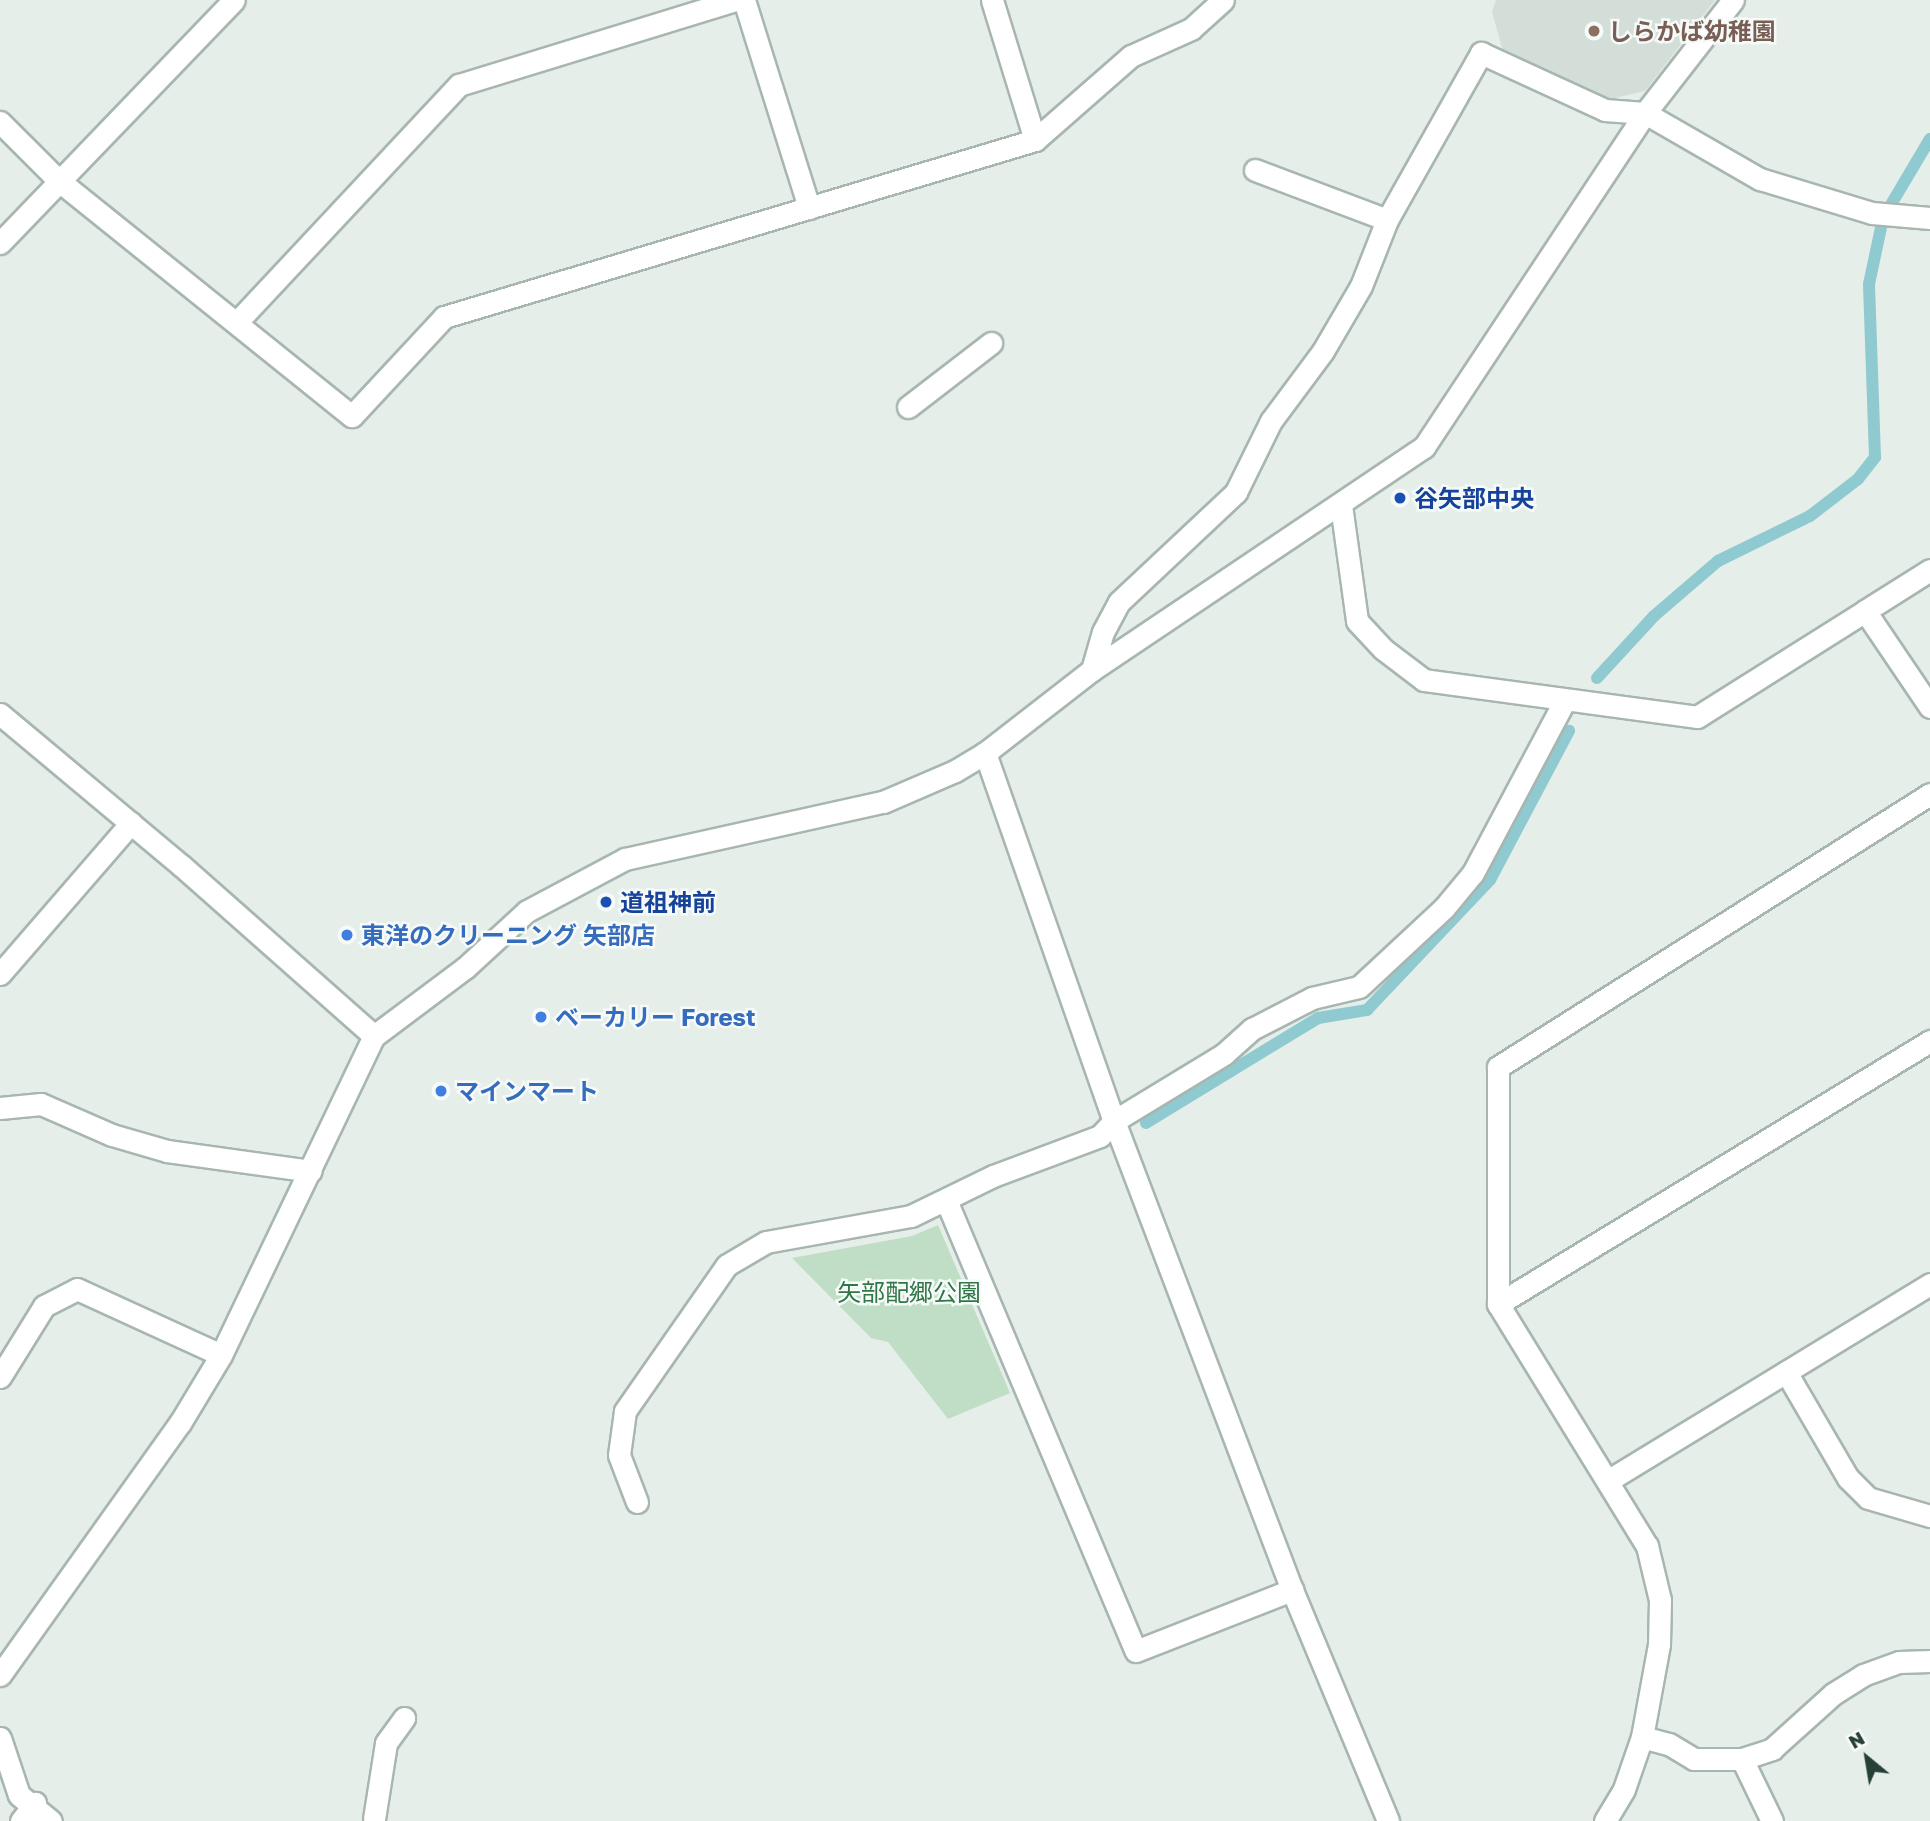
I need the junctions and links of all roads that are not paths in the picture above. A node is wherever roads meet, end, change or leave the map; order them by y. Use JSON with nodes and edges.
{"nodes":[{"id":1,"x":234,"y":0,"type":"edge"},
{"id":2,"x":735,"y":0,"type":"edge"},
{"id":3,"x":744,"y":0,"type":"edge"},
{"id":4,"x":992,"y":0,"type":"edge"},
{"id":5,"x":1223,"y":0,"type":"edge"},
{"id":6,"x":1733,"y":0,"type":"edge"},
{"id":7,"x":1644,"y":113,"type":"junction"},
{"id":8,"x":0,"y":122,"type":"edge"},
{"id":9,"x":1035,"y":140,"type":"junction"},
{"id":10,"x":1255,"y":170,"type":"dead end"},
{"id":11,"x":58,"y":180,"type":"junction"},
{"id":12,"x":808,"y":208,"type":"junction"},
{"id":13,"x":1930,"y":218,"type":"edge"},
{"id":14,"x":1387,"y":220,"type":"junction"},
{"id":15,"x":0,"y":243,"type":"edge"},
{"id":16,"x":237,"y":322,"type":"junction"},
{"id":17,"x":991,"y":344,"type":"dead end"},
{"id":18,"x":908,"y":407,"type":"dead end"},
{"id":19,"x":1341,"y":505,"type":"junction"},
{"id":20,"x":1930,"y":570,"type":"edge"},
{"id":21,"x":1866,"y":611,"type":"junction"},
{"id":22,"x":1092,"y":670,"type":"junction"},
{"id":23,"x":1565,"y":700,"type":"junction"},
{"id":24,"x":1930,"y":707,"type":"edge"},
{"id":25,"x":0,"y":714,"type":"edge"},
{"id":26,"x":985,"y":753,"type":"junction"},
{"id":27,"x":1930,"y":794,"type":"edge"},
{"id":28,"x":131,"y":823,"type":"junction"},
{"id":29,"x":0,"y":974,"type":"edge"},
{"id":30,"x":374,"y":1037,"type":"junction"},
{"id":31,"x":1930,"y":1041,"type":"edge"},
{"id":32,"x":0,"y":1108,"type":"edge"},
{"id":33,"x":1114,"y":1121,"type":"junction"},
{"id":34,"x":311,"y":1171,"type":"junction"},
{"id":35,"x":946,"y":1200,"type":"junction"},
{"id":36,"x":1930,"y":1284,"type":"edge"},
{"id":37,"x":1498,"y":1304,"type":"junction"},
{"id":38,"x":221,"y":1355,"type":"junction"},
{"id":39,"x":1786,"y":1372,"type":"junction"},
{"id":40,"x":0,"y":1377,"type":"edge"},
{"id":41,"x":1609,"y":1480,"type":"junction"},
{"id":42,"x":637,"y":1502,"type":"dead end"},
{"id":43,"x":1930,"y":1516,"type":"edge"},
{"id":44,"x":1292,"y":1590,"type":"junction"},
{"id":45,"x":1930,"y":1661,"type":"edge"},
{"id":46,"x":0,"y":1675,"type":"edge"},
{"id":47,"x":404,"y":1718,"type":"dead end"},
{"id":48,"x":1642,"y":1737,"type":"junction"},
{"id":49,"x":0,"y":1738,"type":"edge"},
{"id":50,"x":1742,"y":1759,"type":"junction"},
{"id":51,"x":35,"y":1803,"type":"junction"},
{"id":52,"x":373,"y":1820,"type":"edge"},
{"id":53,"x":21,"y":1821,"type":"edge"},
{"id":54,"x":51,"y":1821,"type":"edge"},
{"id":55,"x":1388,"y":1821,"type":"edge"},
{"id":56,"x":1605,"y":1821,"type":"edge"},
{"id":57,"x":1772,"y":1821,"type":"edge"}],
"edges":[{"from":1,"to":11,"type":"street"},
{"from":2,"to":16,"type":"street"},
{"from":3,"to":12,"type":"street"},
{"from":4,"to":9,"type":"street"},
{"from":5,"to":9,"type":"street"},
{"from":6,"to":7,"type":"street"},
{"from":7,"to":13,"type":"street"},
{"from":7,"to":14,"type":"street"},
{"from":7,"to":19,"type":"street"},
{"from":8,"to":11,"type":"street"},
{"from":9,"to":12,"type":"street"},
{"from":10,"to":14,"type":"street"},
{"from":11,"to":15,"type":"street"},
{"from":11,"to":16,"type":"street"},
{"from":12,"to":16,"type":"street"},
{"from":14,"to":22,"type":"street"},
{"from":17,"to":18,"type":"street"},
{"from":19,"to":22,"type":"street"},
{"from":19,"to":23,"type":"street"},
{"from":20,"to":21,"type":"street"},
{"from":21,"to":23,"type":"street"},
{"from":21,"to":24,"type":"street"},
{"from":22,"to":26,"type":"street"},
{"from":23,"to":33,"type":"street"},
{"from":25,"to":28,"type":"street"},
{"from":26,"to":30,"type":"street"},
{"from":26,"to":33,"type":"street"},
{"from":27,"to":37,"type":"street"},
{"from":28,"to":29,"type":"street"},
{"from":28,"to":30,"type":"street"},
{"from":30,"to":34,"type":"street"},
{"from":31,"to":37,"type":"street"},
{"from":32,"to":34,"type":"street"},
{"from":33,"to":35,"type":"street"},
{"from":33,"to":44,"type":"street"},
{"from":34,"to":38,"type":"street"},
{"from":35,"to":42,"type":"street"},
{"from":35,"to":44,"type":"street"},
{"from":36,"to":39,"type":"street"},
{"from":37,"to":41,"type":"street"},
{"from":38,"to":40,"type":"street"},
{"from":38,"to":46,"type":"street"},
{"from":39,"to":41,"type":"street"},
{"from":39,"to":43,"type":"street"},
{"from":41,"to":48,"type":"street"},
{"from":44,"to":55,"type":"street"},
{"from":45,"to":50,"type":"street"},
{"from":47,"to":52,"type":"street"},
{"from":48,"to":50,"type":"street"},
{"from":48,"to":56,"type":"street"},
{"from":49,"to":51,"type":"street"},
{"from":50,"to":57,"type":"street"},
{"from":51,"to":53,"type":"street"},
{"from":51,"to":54,"type":"street"}]}
